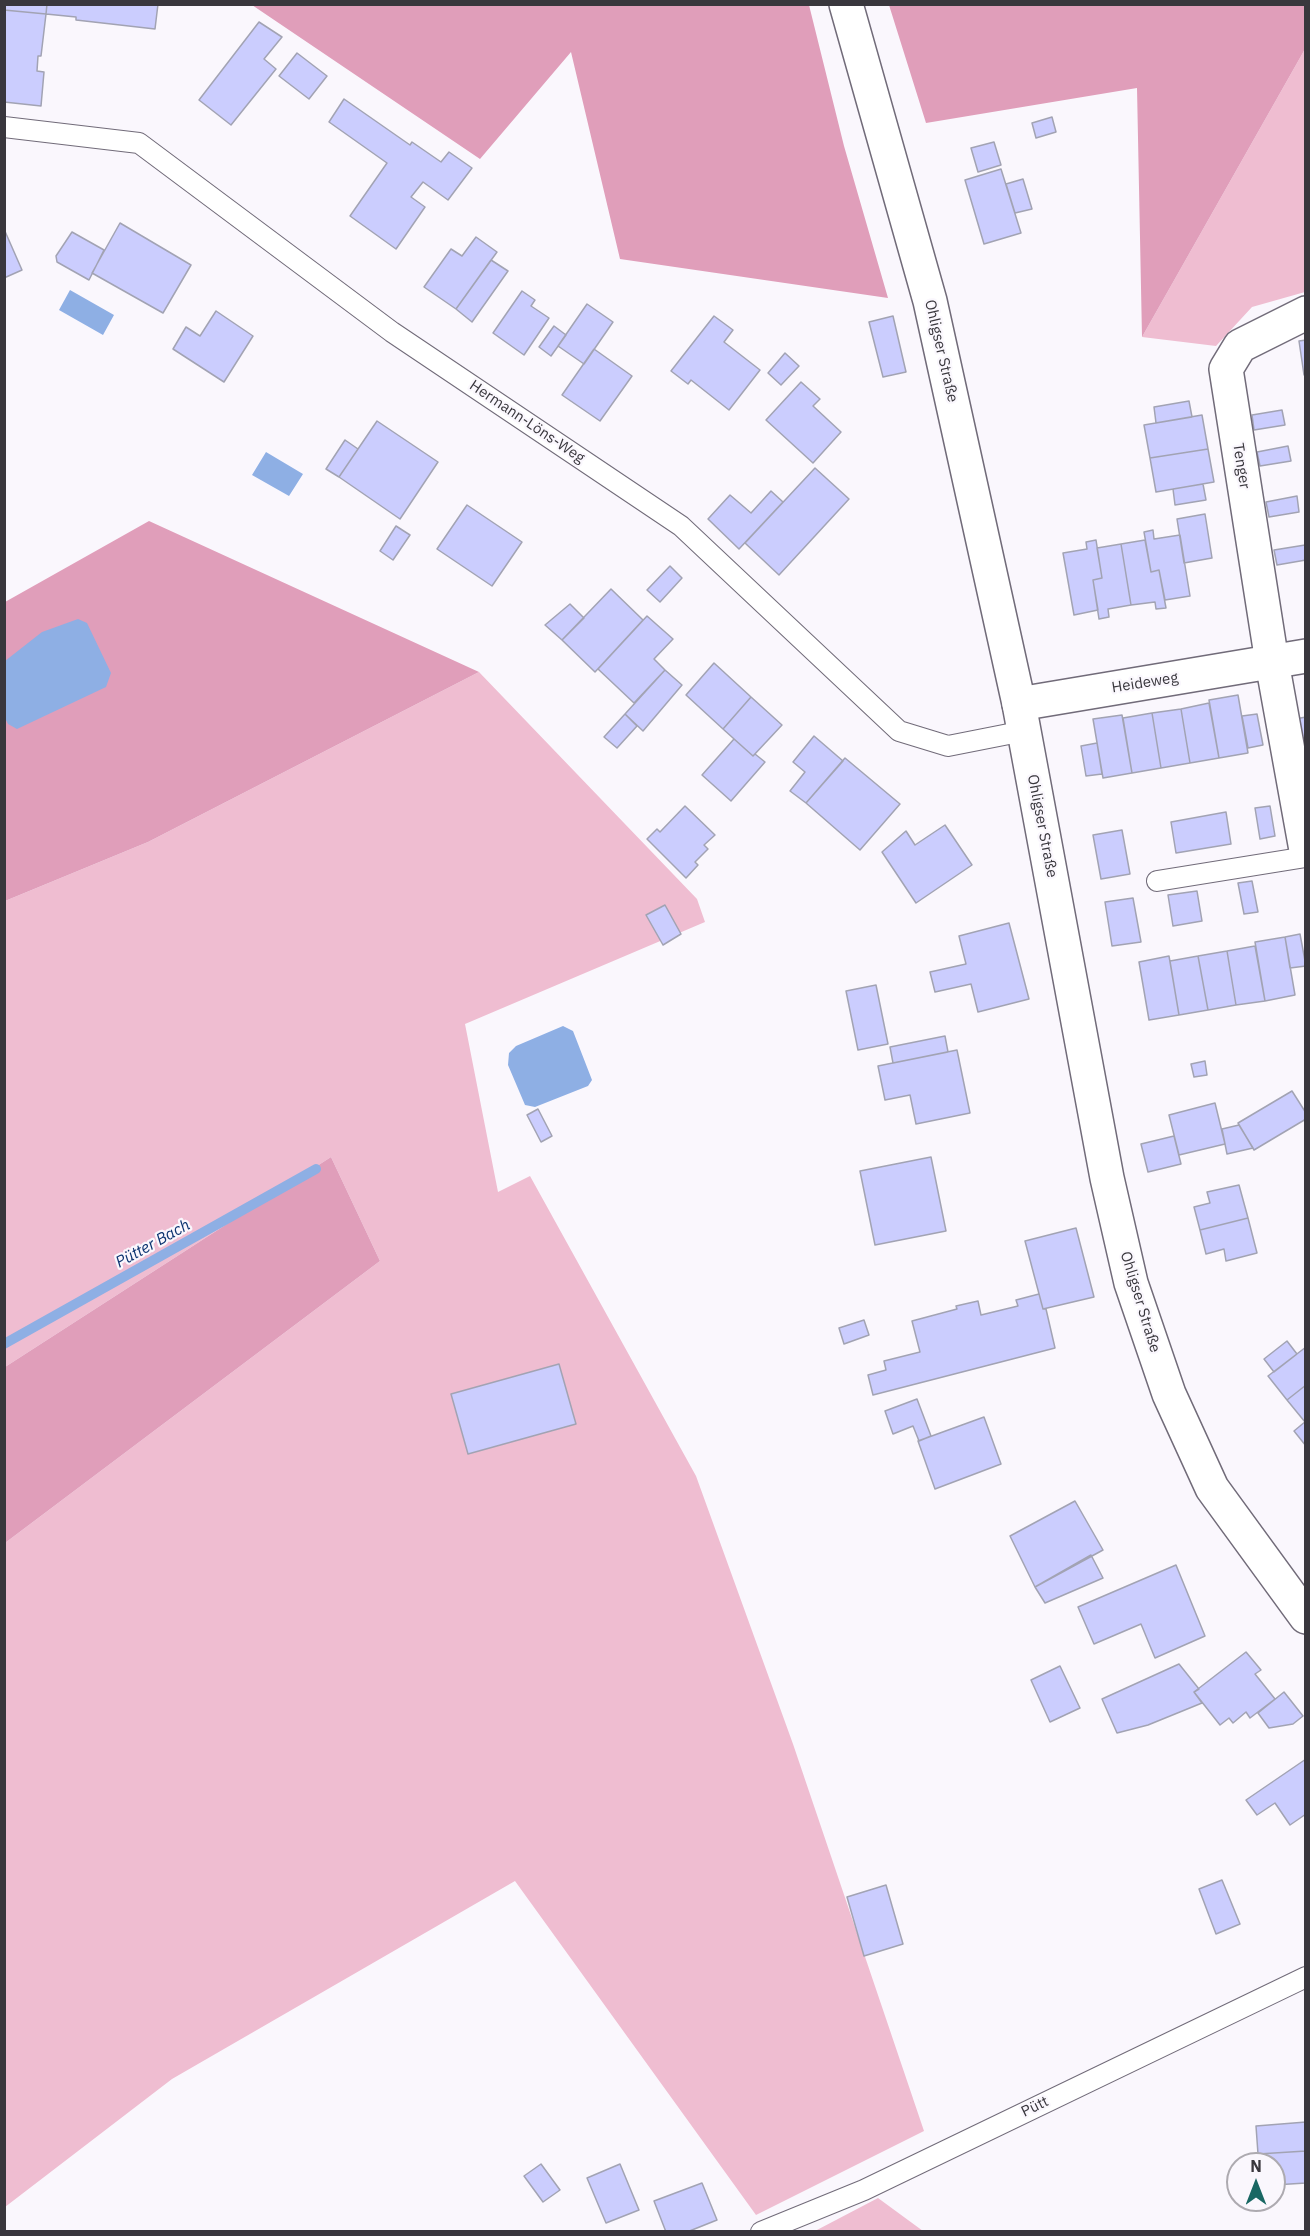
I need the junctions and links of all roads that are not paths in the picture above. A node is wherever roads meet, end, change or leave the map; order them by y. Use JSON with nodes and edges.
{"nodes":[{"id":1,"x":846,"y":4,"type":"edge"},
{"id":2,"x":4,"y":127,"type":"edge"},
{"id":3,"x":1305,"y":314,"type":"edge"},
{"id":4,"x":1305,"y":656,"type":"edge"},
{"id":5,"x":1272,"y":662,"type":"junction"},
{"id":6,"x":1021,"y":718,"type":"junction"},
{"id":7,"x":1305,"y":850,"type":"edge"},
{"id":8,"x":1305,"y":857,"type":"edge"},
{"id":9,"x":1157,"y":881,"type":"dead end"},
{"id":10,"x":1305,"y":1617,"type":"edge"},
{"id":11,"x":1305,"y":1977,"type":"edge"},
{"id":12,"x":761,"y":2232,"type":"edge"}],
"edges":[{"from":1,"to":6,"type":"main road","name":"Ohligser Straße"},
{"from":2,"to":6,"type":"lane","name":"Hermann-Löns-Weg"},
{"from":3,"to":5,"type":"main road","name":"Tenger"},
{"from":4,"to":5,"type":"main road","name":"Heideweg"},
{"from":5,"to":6,"type":"main road","name":"Heideweg"},
{"from":5,"to":7,"type":"main road"},
{"from":6,"to":10,"type":"main road","name":"Ohligser Straße"},
{"from":8,"to":9,"type":"lane"},
{"from":11,"to":12,"type":"lane","name":"Pütt"}]}
